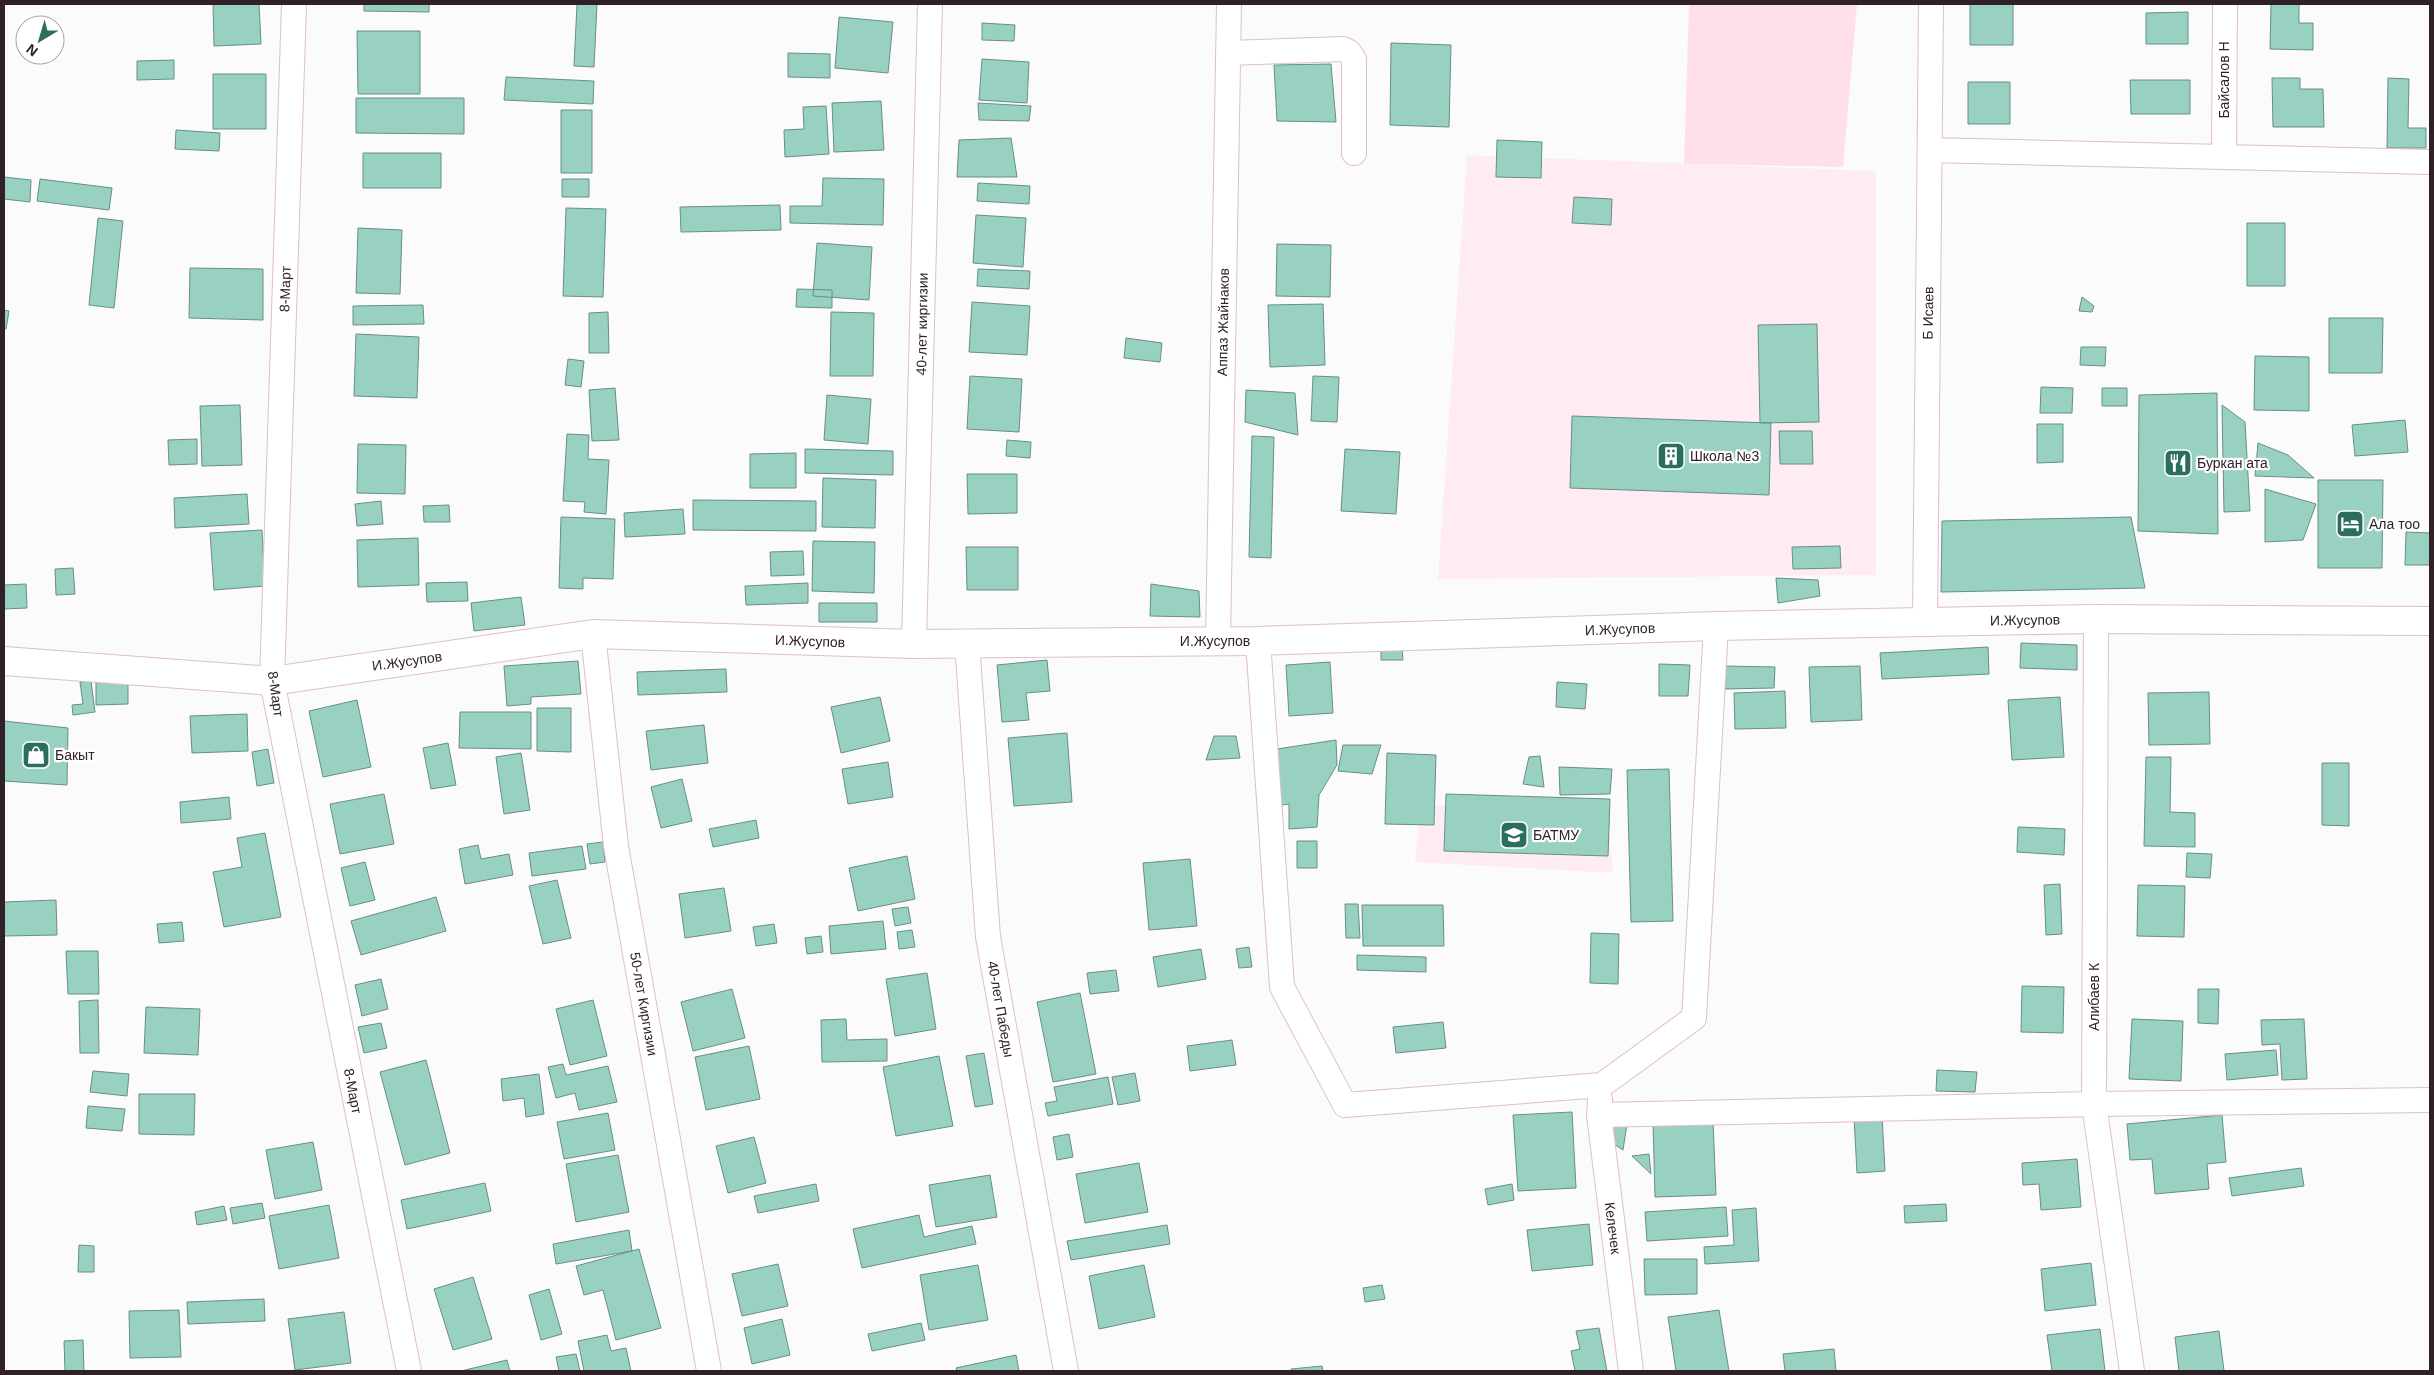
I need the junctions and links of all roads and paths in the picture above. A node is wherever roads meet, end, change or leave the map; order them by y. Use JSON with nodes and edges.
{"nodes":[{"id":1,"x":294,"y":4,"type":"edge"},
{"id":2,"x":930,"y":4,"type":"edge"},
{"id":3,"x":1229,"y":4,"type":"edge"},
{"id":4,"x":1931,"y":4,"type":"edge"},
{"id":5,"x":2225,"y":4,"type":"edge"},
{"id":6,"x":1228,"y":53,"type":"junction"},
{"id":7,"x":1930,"y":150,"type":"junction"},
{"id":8,"x":1354,"y":153,"type":"dead end"},
{"id":9,"x":2224,"y":157,"type":"junction"},
{"id":10,"x":2430,"y":162,"type":"edge"},
{"id":11,"x":2096,"y":619,"type":"junction"},
{"id":12,"x":2430,"y":621,"type":"edge"},
{"id":13,"x":1926,"y":622,"type":"junction"},
{"id":14,"x":1716,"y":626,"type":"junction"},
{"id":15,"x":592,"y":634,"type":"junction"},
{"id":16,"x":1218,"y":641,"type":"junction"},
{"id":17,"x":1258,"y":641,"type":"junction"},
{"id":18,"x":967,"y":643,"type":"junction"},
{"id":19,"x":914,"y":644,"type":"junction"},
{"id":20,"x":4,"y":661,"type":"edge"},
{"id":21,"x":272,"y":681,"type":"junction"},
{"id":22,"x":1602,"y":1085,"type":"junction"},
{"id":23,"x":2430,"y":1100,"type":"edge"},
{"id":24,"x":2094,"y":1104,"type":"junction"},
{"id":25,"x":1599,"y":1115,"type":"junction"},
{"id":26,"x":409,"y":1371,"type":"edge"},
{"id":27,"x":709,"y":1371,"type":"edge"},
{"id":28,"x":1066,"y":1371,"type":"edge"},
{"id":29,"x":1631,"y":1371,"type":"edge"},
{"id":30,"x":2132,"y":1371,"type":"edge"}],
"edges":[{"from":1,"to":21,"type":"street","name":"8-Март"},
{"from":2,"to":19,"type":"street","name":"40-лет киргизии"},
{"from":3,"to":6,"type":"street","name":"Аппаз Жайнаков"},
{"from":4,"to":7,"type":"street","name":"Б Исаев"},
{"from":5,"to":9,"type":"street","name":"Байсалов Н"},
{"from":6,"to":8,"type":"street"},
{"from":6,"to":16,"type":"street","name":"Аппаз Жайнаков"},
{"from":7,"to":9,"type":"street"},
{"from":7,"to":13,"type":"street","name":"Б Исаев"},
{"from":9,"to":10,"type":"street"},
{"from":11,"to":12,"type":"street","name":"И.Жусупов"},
{"from":11,"to":13,"type":"street","name":"И.Жусупов"},
{"from":11,"to":24,"type":"street","name":"Алибаев К"},
{"from":13,"to":14,"type":"street","name":"И.Жусупов"},
{"from":14,"to":17,"type":"street","name":"И.Жусупов"},
{"from":14,"to":22,"type":"street"},
{"from":15,"to":19,"type":"street","name":"И.Жусупов"},
{"from":15,"to":21,"type":"street","name":"И.Жусупов"},
{"from":15,"to":27,"type":"street","name":"50-лет Киргизии"},
{"from":16,"to":17,"type":"street","name":"И.Жусупов"},
{"from":16,"to":18,"type":"street","name":"И.Жусупов"},
{"from":17,"to":22,"type":"street"},
{"from":18,"to":19,"type":"street","name":"И.Жусупов"},
{"from":18,"to":28,"type":"street","name":"40-лет Пабеды"},
{"from":20,"to":21,"type":"street","name":"И.Жусупов"},
{"from":21,"to":26,"type":"street","name":"8-Март"},
{"from":22,"to":25,"type":"street","name":"Келечек"},
{"from":23,"to":24,"type":"street"},
{"from":24,"to":25,"type":"street"},
{"from":24,"to":30,"type":"street","name":"Алибаев К"},
{"from":25,"to":29,"type":"street","name":"Келечек"}]}
